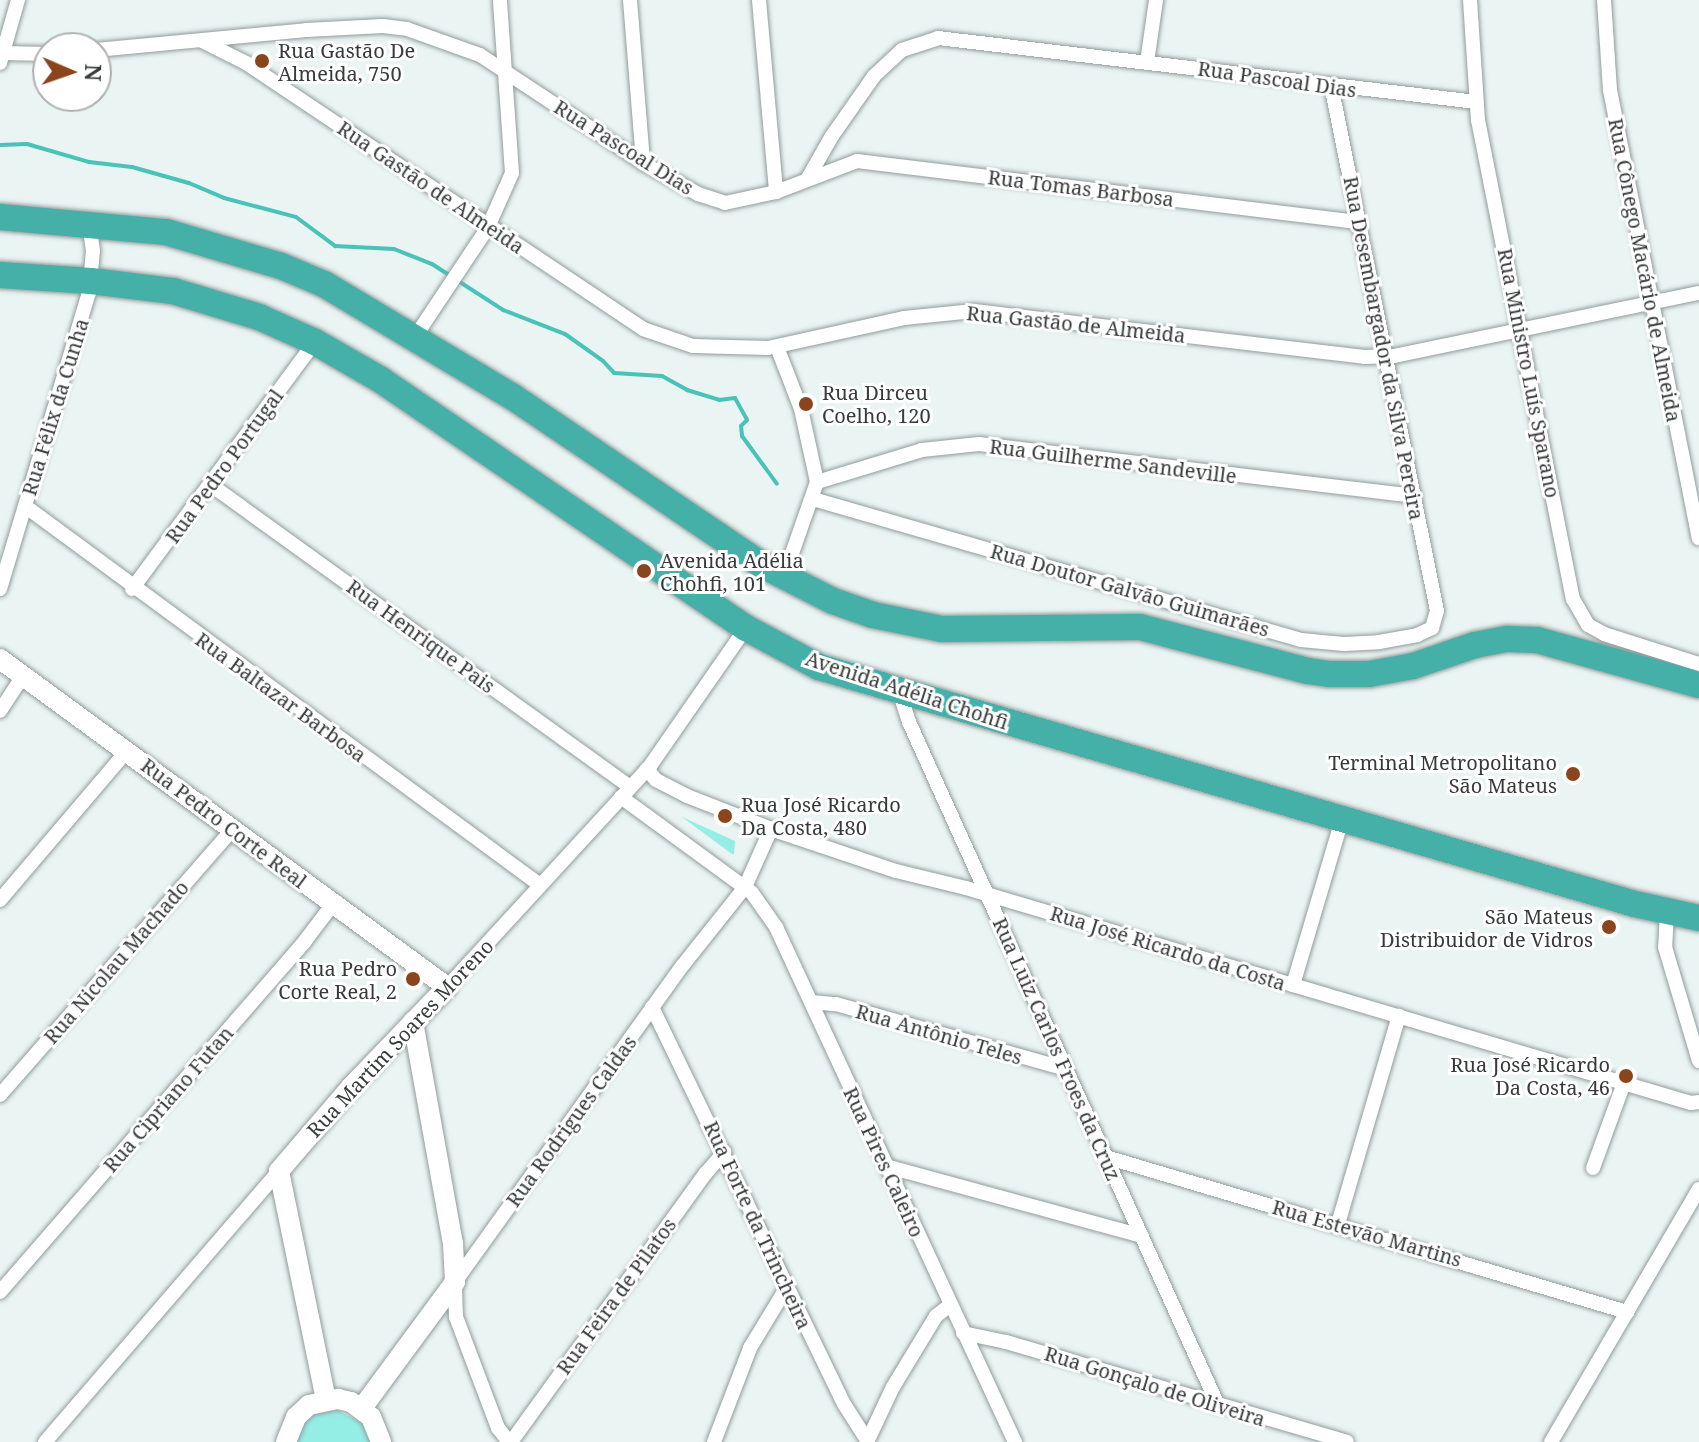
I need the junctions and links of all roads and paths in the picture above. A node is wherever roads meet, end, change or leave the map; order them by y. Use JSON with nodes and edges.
{"nodes":[{"id":1,"x":18,"y":0,"type":"edge"},
{"id":2,"x":500,"y":0,"type":"edge"},
{"id":3,"x":630,"y":0,"type":"edge"},
{"id":4,"x":759,"y":0,"type":"edge"},
{"id":5,"x":1156,"y":0,"type":"edge"},
{"id":6,"x":1470,"y":0,"type":"edge"},
{"id":7,"x":1604,"y":0,"type":"edge"},
{"id":8,"x":202,"y":41,"type":"junction"},
{"id":9,"x":112,"y":49,"type":"edge"},
{"id":10,"x":32,"y":55,"type":"edge"},
{"id":11,"x":2,"y":58,"type":"edge"},
{"id":12,"x":1147,"y":62,"type":"junction"},
{"id":13,"x":506,"y":72,"type":"junction"},
{"id":14,"x":1331,"y":85,"type":"junction"},
{"id":15,"x":1476,"y":102,"type":"junction"},
{"id":16,"x":643,"y":163,"type":"junction"},
{"id":17,"x":808,"y":179,"type":"junction"},
{"id":18,"x":776,"y":192,"type":"junction"},
{"id":19,"x":0,"y":217,"type":"edge"},
{"id":20,"x":1357,"y":222,"type":"junction"},
{"id":21,"x":89,"y":223,"type":"junction"},
{"id":22,"x":488,"y":227,"type":"junction"},
{"id":23,"x":0,"y":275,"type":"edge"},
{"id":24,"x":91,"y":281,"type":"junction"},
{"id":25,"x":1699,"y":293,"type":"edge"},
{"id":26,"x":1650,"y":304,"type":"junction"},
{"id":27,"x":1519,"y":329,"type":"junction"},
{"id":28,"x":415,"y":337,"type":"junction"},
{"id":29,"x":315,"y":342,"type":"junction"},
{"id":30,"x":777,"y":347,"type":"junction"},
{"id":31,"x":1387,"y":356,"type":"junction"},
{"id":32,"x":817,"y":482,"type":"junction"},
{"id":33,"x":211,"y":485,"type":"junction"},
{"id":34,"x":1415,"y":496,"type":"junction"},
{"id":35,"x":813,"y":499,"type":"junction"},
{"id":36,"x":25,"y":506,"type":"junction"},
{"id":37,"x":1699,"y":538,"type":"edge"},
{"id":38,"x":784,"y":576,"type":"junction"},
{"id":39,"x":0,"y":589,"type":"edge"},
{"id":40,"x":132,"y":589,"type":"junction"},
{"id":41,"x":1437,"y":611,"type":"joint"},
{"id":42,"x":746,"y":628,"type":"junction"},
{"id":43,"x":0,"y":659,"type":"edge"},
{"id":44,"x":1699,"y":664,"type":"edge"},
{"id":45,"x":23,"y":676,"type":"junction"},
{"id":46,"x":1699,"y":685,"type":"edge"},
{"id":47,"x":899,"y":691,"type":"junction"},
{"id":48,"x":0,"y":711,"type":"edge"},
{"id":49,"x":127,"y":751,"type":"junction"},
{"id":50,"x":647,"y":769,"type":"junction"},
{"id":51,"x":625,"y":792,"type":"junction"},
{"id":52,"x":1342,"y":820,"type":"junction"},
{"id":53,"x":233,"y":829,"type":"junction"},
{"id":54,"x":771,"y":829,"type":"junction"},
{"id":55,"x":540,"y":885,"type":"junction"},
{"id":56,"x":745,"y":887,"type":"junction"},
{"id":57,"x":987,"y":894,"type":"junction"},
{"id":58,"x":0,"y":900,"type":"edge"},
{"id":59,"x":333,"y":904,"type":"junction"},
{"id":60,"x":1667,"y":912,"type":"junction"},
{"id":61,"x":1699,"y":918,"type":"edge"},
{"id":62,"x":1293,"y":985,"type":"junction"},
{"id":63,"x":447,"y":987,"type":"junction"},
{"id":64,"x":811,"y":1002,"type":"junction"},
{"id":65,"x":652,"y":1007,"type":"junction"},
{"id":66,"x":1399,"y":1016,"type":"junction"},
{"id":67,"x":413,"y":1022,"type":"junction"},
{"id":68,"x":1699,"y":1061,"type":"edge"},
{"id":69,"x":1066,"y":1069,"type":"junction"},
{"id":70,"x":1624,"y":1083,"type":"junction"},
{"id":71,"x":0,"y":1095,"type":"edge"},
{"id":72,"x":1699,"y":1102,"type":"edge"},
{"id":73,"x":724,"y":1152,"type":"junction"},
{"id":74,"x":1106,"y":1157,"type":"junction"},
{"id":75,"x":886,"y":1166,"type":"junction"},
{"id":76,"x":1593,"y":1168,"type":"dead end"},
{"id":77,"x":279,"y":1171,"type":"junction"},
{"id":78,"x":1699,"y":1189,"type":"edge"},
{"id":79,"x":1338,"y":1224,"type":"junction"},
{"id":80,"x":1142,"y":1236,"type":"junction"},
{"id":81,"x":455,"y":1282,"type":"junction"},
{"id":82,"x":787,"y":1287,"type":"junction"},
{"id":83,"x":0,"y":1292,"type":"edge"},
{"id":84,"x":950,"y":1305,"type":"junction"},
{"id":85,"x":1627,"y":1312,"type":"junction"},
{"id":86,"x":963,"y":1333,"type":"junction"},
{"id":87,"x":326,"y":1400,"type":"junction"},
{"id":88,"x":1218,"y":1405,"type":"junction"},
{"id":89,"x":362,"y":1408,"type":"junction"},
{"id":90,"x":867,"y":1441,"type":"edge"},
{"id":91,"x":45,"y":1442,"type":"edge"},
{"id":92,"x":286,"y":1442,"type":"edge"},
{"id":93,"x":381,"y":1442,"type":"edge"},
{"id":94,"x":510,"y":1442,"type":"edge"},
{"id":95,"x":714,"y":1442,"type":"edge"},
{"id":96,"x":1015,"y":1442,"type":"edge"},
{"id":97,"x":1347,"y":1442,"type":"edge"},
{"id":98,"x":1551,"y":1442,"type":"edge"}],
"edges":[{"from":1,"to":11,"type":"street"},
{"from":2,"to":13,"type":"street"},
{"from":3,"to":16,"type":"street"},
{"from":4,"to":18,"type":"street"},
{"from":5,"to":12,"type":"street"},
{"from":6,"to":15,"type":"street","name":"Rua Ministro Luís Sparano"},
{"from":7,"to":26,"type":"street","name":"Rua Cônego Macário de Almeida"},
{"from":8,"to":9,"type":"street","name":"Rua Pascoal Dias"},
{"from":8,"to":13,"type":"street","name":"Rua Pascoal Dias"},
{"from":8,"to":22,"type":"street","name":"Rua Gastão de Almeida"},
{"from":10,"to":11,"type":"street"},
{"from":12,"to":14,"type":"street","name":"Rua Pascoal Dias"},
{"from":12,"to":17,"type":"street","name":"Rua Pascoal Dias"},
{"from":13,"to":16,"type":"street","name":"Rua Pascoal Dias"},
{"from":13,"to":22,"type":"street"},
{"from":14,"to":15,"type":"street","name":"Rua Pascoal Dias"},
{"from":14,"to":20,"type":"street","name":"Rua Desembargador da Silva Pereira"},
{"from":15,"to":27,"type":"street","name":"Rua Ministro Luís Sparano"},
{"from":16,"to":18,"type":"street","name":"Rua Pascoal Dias"},
{"from":17,"to":18,"type":"street","name":"Rua Pascoal Dias"},
{"from":17,"to":20,"type":"street","name":"Rua Tomas Barbosa"},
{"from":19,"to":21,"type":"highway"},
{"from":20,"to":31,"type":"street","name":"Rua Desembargador da Silva Pereira"},
{"from":21,"to":24,"type":"street","name":"Rua Félix da Cunha"},
{"from":21,"to":28,"type":"highway"},
{"from":22,"to":28,"type":"street"},
{"from":22,"to":30,"type":"street","name":"Rua Gastão de Almeida"},
{"from":23,"to":24,"type":"highway","name":"Avenida Adélia Chohfi"},
{"from":24,"to":29,"type":"highway","name":"Avenida Adélia Chohfi"},
{"from":24,"to":36,"type":"street","name":"Rua Félix da Cunha"},
{"from":25,"to":26,"type":"street","name":"Rua Gastão de Almeida"},
{"from":26,"to":27,"type":"street","name":"Rua Gastão de Almeida"},
{"from":26,"to":37,"type":"street","name":"Rua Cônego Macário de Almeida"},
{"from":27,"to":31,"type":"street","name":"Rua Gastão de Almeida"},
{"from":27,"to":44,"type":"street","name":"Rua Ministro Luís Sparano"},
{"from":28,"to":38,"type":"highway"},
{"from":29,"to":33,"type":"street","name":"Rua Pedro Portugal"},
{"from":29,"to":42,"type":"highway","name":"Avenida Adélia Chohfi"},
{"from":30,"to":31,"type":"street","name":"Rua Gastão de Almeida"},
{"from":30,"to":32,"type":"street"},
{"from":31,"to":34,"type":"street","name":"Rua Desembargador da Silva Pereira"},
{"from":32,"to":34,"type":"street","name":"Rua Guilherme Sandeville"},
{"from":32,"to":35,"type":"street"},
{"from":33,"to":40,"type":"street","name":"Rua Pedro Portugal"},
{"from":33,"to":51,"type":"street","name":"Rua Henrique Pais"},
{"from":34,"to":41,"type":"street","name":"Rua Desembargador da Silva Pereira"},
{"from":35,"to":38,"type":"street"},
{"from":35,"to":41,"type":"street","name":"Rua Doutor Galvão Guimarães"},
{"from":36,"to":39,"type":"street","name":"Rua Félix da Cunha"},
{"from":36,"to":40,"type":"street","name":"Rua Baltazar Barbosa"},
{"from":38,"to":46,"type":"highway"},
{"from":40,"to":55,"type":"street","name":"Rua Baltazar Barbosa"},
{"from":42,"to":47,"type":"highway","name":"Avenida Adélia Chohfi"},
{"from":42,"to":50,"type":"street","name":"Rua Martim Soares Moreno"},
{"from":43,"to":45,"type":"street","name":"Rua Pedro Corte Real"},
{"from":45,"to":48,"type":"street"},
{"from":45,"to":49,"type":"street","name":"Rua Pedro Corte Real"},
{"from":47,"to":52,"type":"highway","name":"Avenida Adélia Chohfi"},
{"from":47,"to":57,"type":"street","name":"Rua Luiz Carlos Froes da Cruz"},
{"from":49,"to":53,"type":"street","name":"Rua Pedro Corte Real"},
{"from":49,"to":58,"type":"street"},
{"from":50,"to":51,"type":"street","name":"Rua Martim Soares Moreno"},
{"from":50,"to":54,"type":"street","name":"Rua José Ricardo da Costa"},
{"from":51,"to":55,"type":"street","name":"Rua Martim Soares Moreno"},
{"from":51,"to":56,"type":"street","name":"Rua Henrique Pais"},
{"from":52,"to":60,"type":"highway","name":"Avenida Adélia Chohfi"},
{"from":52,"to":62,"type":"street"},
{"from":53,"to":59,"type":"street","name":"Rua Pedro Corte Real"},
{"from":53,"to":71,"type":"street","name":"Rua Nicolau Machado"},
{"from":54,"to":56,"type":"street","name":"Rua Rodrigues Caldas"},
{"from":54,"to":57,"type":"street","name":"Rua José Ricardo da Costa"},
{"from":55,"to":63,"type":"street","name":"Rua Martim Soares Moreno"},
{"from":56,"to":64,"type":"street","name":"Rua Pires Caleiro"},
{"from":56,"to":65,"type":"street","name":"Rua Rodrigues Caldas"},
{"from":57,"to":62,"type":"street","name":"Rua José Ricardo da Costa"},
{"from":57,"to":69,"type":"street","name":"Rua Luiz Carlos Froes da Cruz"},
{"from":59,"to":63,"type":"street","name":"Rua Pedro Corte Real"},
{"from":59,"to":83,"type":"street","name":"Rua Cipriano Futan"},
{"from":60,"to":61,"type":"highway","name":"Avenida Adélia Chohfi"},
{"from":60,"to":68,"type":"street"},
{"from":62,"to":66,"type":"street","name":"Rua José Ricardo da Costa"},
{"from":63,"to":67,"type":"street","name":"Rua Martim Soares Moreno"},
{"from":64,"to":69,"type":"street","name":"Rua Antônio Teles"},
{"from":64,"to":75,"type":"street","name":"Rua Pires Caleiro"},
{"from":65,"to":73,"type":"street","name":"Rua Forte da Trincheira"},
{"from":65,"to":81,"type":"street","name":"Rua Rodrigues Caldas"},
{"from":66,"to":70,"type":"street","name":"Rua José Ricardo da Costa"},
{"from":66,"to":79,"type":"street"},
{"from":67,"to":77,"type":"street","name":"Rua Martim Soares Moreno"},
{"from":67,"to":81,"type":"street"},
{"from":69,"to":74,"type":"street","name":"Rua Luiz Carlos Froes da Cruz"},
{"from":70,"to":72,"type":"street","name":"Rua José Ricardo da Costa"},
{"from":70,"to":76,"type":"street"},
{"from":73,"to":82,"type":"street","name":"Rua Forte da Trincheira"},
{"from":73,"to":94,"type":"street","name":"Rua Feira de Pilatos"},
{"from":74,"to":79,"type":"street","name":"Rua Estevão Martins"},
{"from":74,"to":80,"type":"street","name":"Rua Luiz Carlos Froes da Cruz"},
{"from":75,"to":80,"type":"street"},
{"from":75,"to":84,"type":"street","name":"Rua Pires Caleiro"},
{"from":77,"to":87,"type":"street"},
{"from":77,"to":91,"type":"street","name":"Rua Martim Soares Moreno"},
{"from":78,"to":85,"type":"street"},
{"from":79,"to":85,"type":"street","name":"Rua Estevão Martins"},
{"from":80,"to":88,"type":"street","name":"Rua Luiz Carlos Froes da Cruz"},
{"from":81,"to":89,"type":"street","name":"Rua Rodrigues Caldas"},
{"from":81,"to":94,"type":"street"},
{"from":82,"to":90,"type":"street","name":"Rua Forte da Trincheira"},
{"from":82,"to":95,"type":"street"},
{"from":84,"to":86,"type":"street","name":"Rua Pires Caleiro"},
{"from":84,"to":90,"type":"street"},
{"from":85,"to":98,"type":"street"},
{"from":86,"to":88,"type":"street","name":"Rua Gonçalo de Oliveira"},
{"from":86,"to":96,"type":"street","name":"Rua Pires Caleiro"},
{"from":87,"to":89,"type":"street"},
{"from":87,"to":92,"type":"street"},
{"from":88,"to":97,"type":"street","name":"Rua Gonçalo de Oliveira"},
{"from":89,"to":93,"type":"street"}]}
